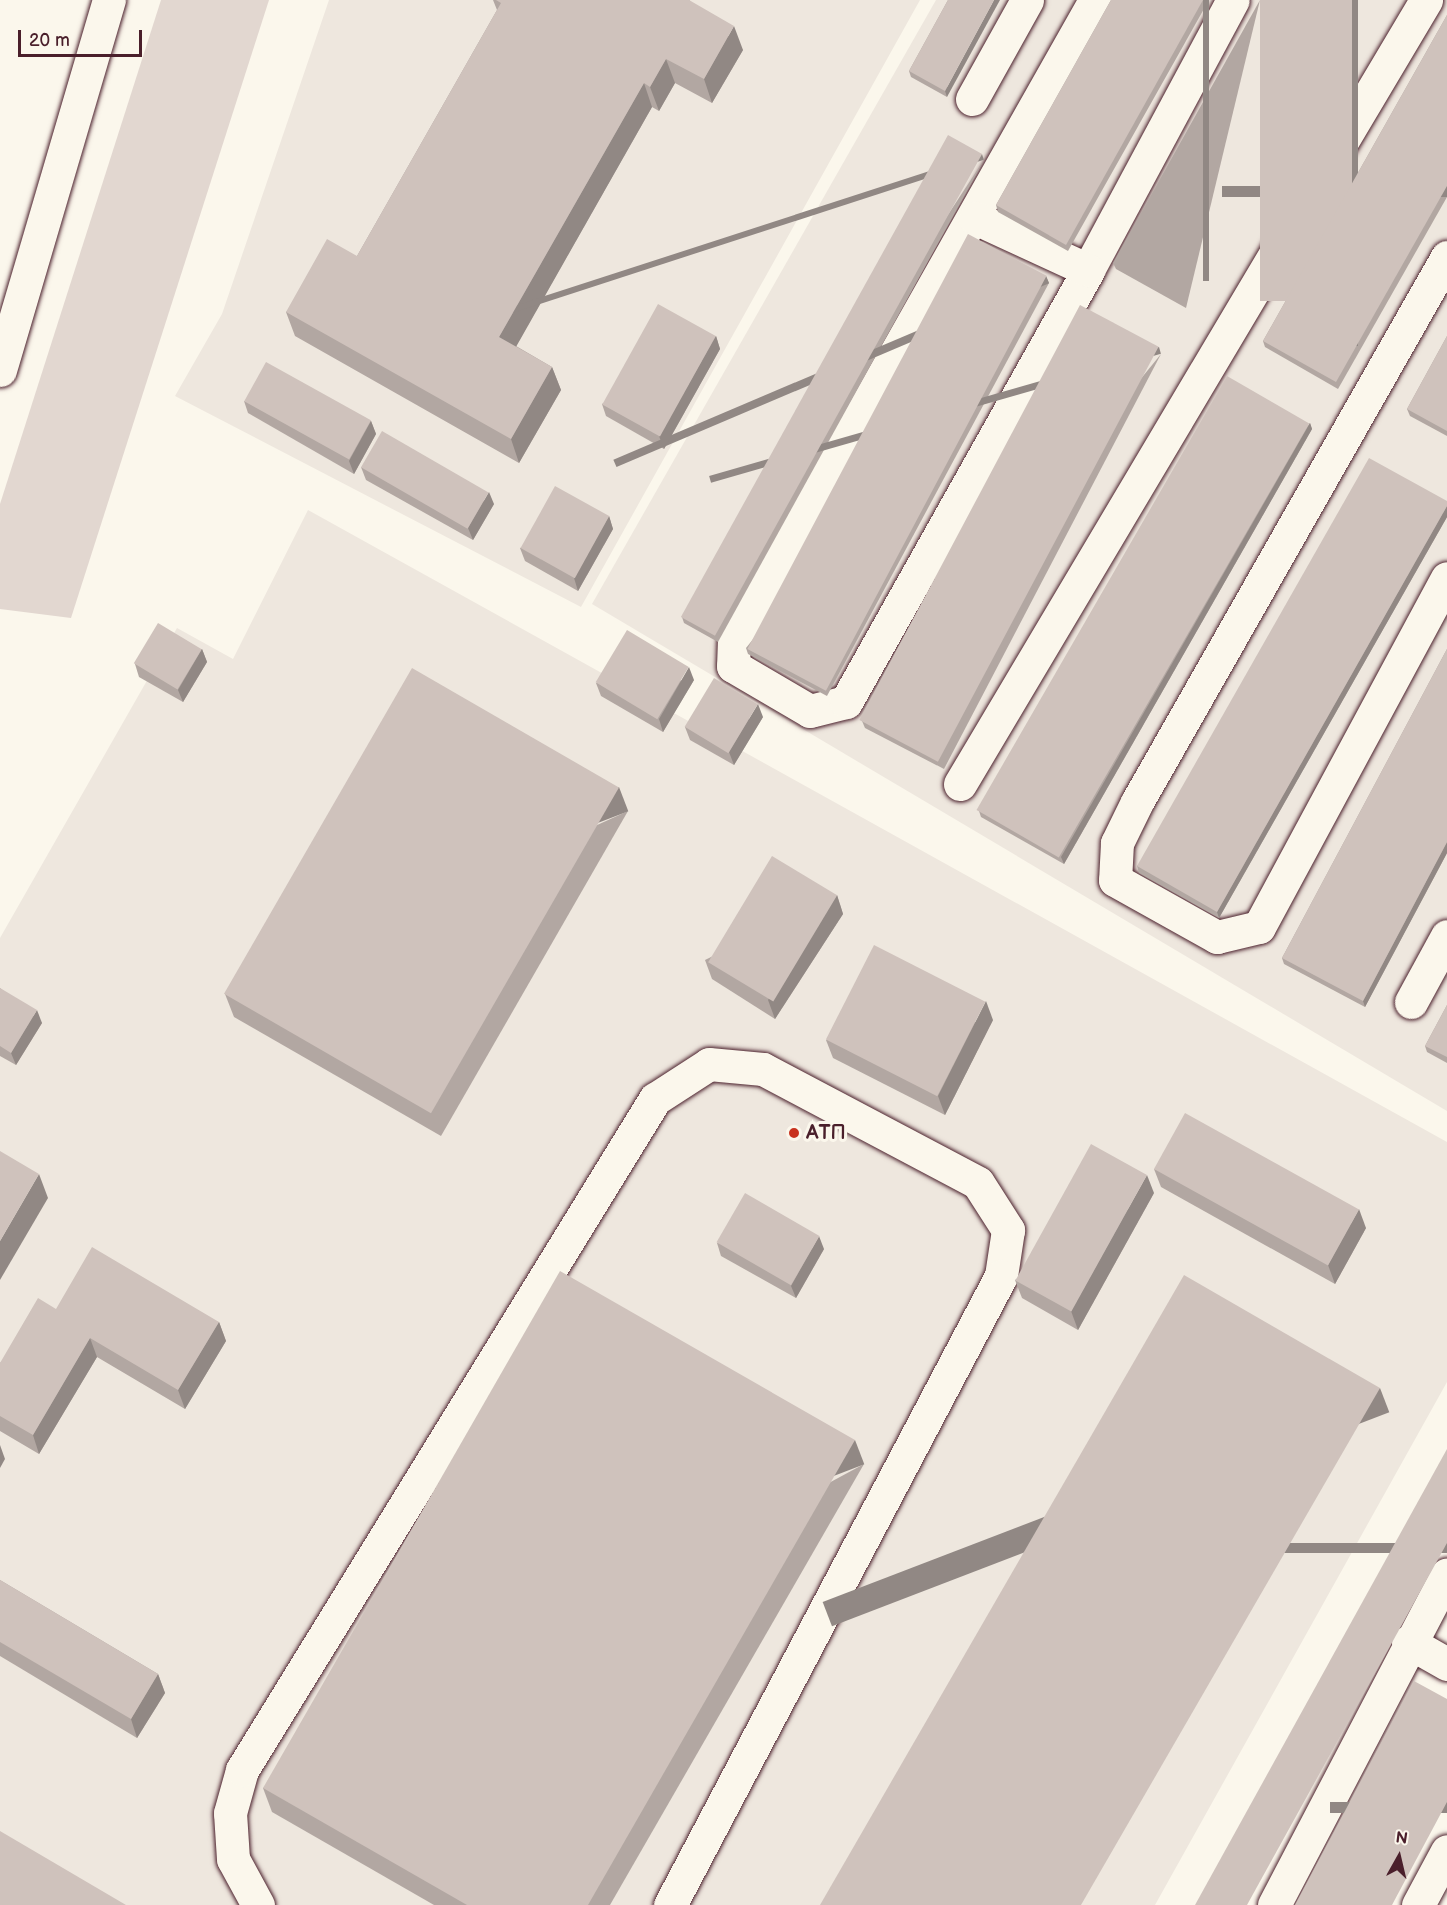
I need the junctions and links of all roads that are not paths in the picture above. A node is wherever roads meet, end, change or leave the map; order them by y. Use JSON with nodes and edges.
{"nodes":[{"id":1,"x":109,"y":0,"type":"edge"},
{"id":2,"x":1027,"y":0,"type":"edge"},
{"id":3,"x":1095,"y":0,"type":"edge"},
{"id":4,"x":1233,"y":0,"type":"edge"},
{"id":5,"x":1426,"y":0,"type":"edge"},
{"id":6,"x":972,"y":99,"type":"dead end"},
{"id":7,"x":975,"y":218,"type":"junction"},
{"id":8,"x":1447,"y":257,"type":"edge"},
{"id":9,"x":1088,"y":270,"type":"junction"},
{"id":10,"x":0,"y":370,"type":"edge"},
{"id":11,"x":1447,"y":578,"type":"edge"},
{"id":12,"x":960,"y":784,"type":"dead end"},
{"id":13,"x":1447,"y":936,"type":"edge"},
{"id":14,"x":1411,"y":1002,"type":"dead end"},
{"id":15,"x":1447,"y":1574,"type":"edge"},
{"id":16,"x":1408,"y":1642,"type":"junction"},
{"id":17,"x":1447,"y":1664,"type":"edge"},
{"id":18,"x":1447,"y":1851,"type":"edge"},
{"id":19,"x":258,"y":1905,"type":"edge"},
{"id":20,"x":670,"y":1905,"type":"edge"},
{"id":21,"x":1274,"y":1905,"type":"edge"},
{"id":22,"x":1418,"y":1905,"type":"edge"}],
"edges":[{"from":1,"to":10,"type":"main road"},
{"from":2,"to":6,"type":"main road"},
{"from":3,"to":7,"type":"main road"},
{"from":4,"to":9,"type":"main road"},
{"from":5,"to":12,"type":"main road"},
{"from":7,"to":9,"type":"main road"},
{"from":7,"to":9,"type":"main road"},
{"from":8,"to":11,"type":"main road"},
{"from":13,"to":14,"type":"main road"},
{"from":15,"to":16,"type":"main road"},
{"from":16,"to":17,"type":"main road"},
{"from":16,"to":21,"type":"main road"},
{"from":18,"to":22,"type":"main road"},
{"from":19,"to":20,"type":"main road"}]}
